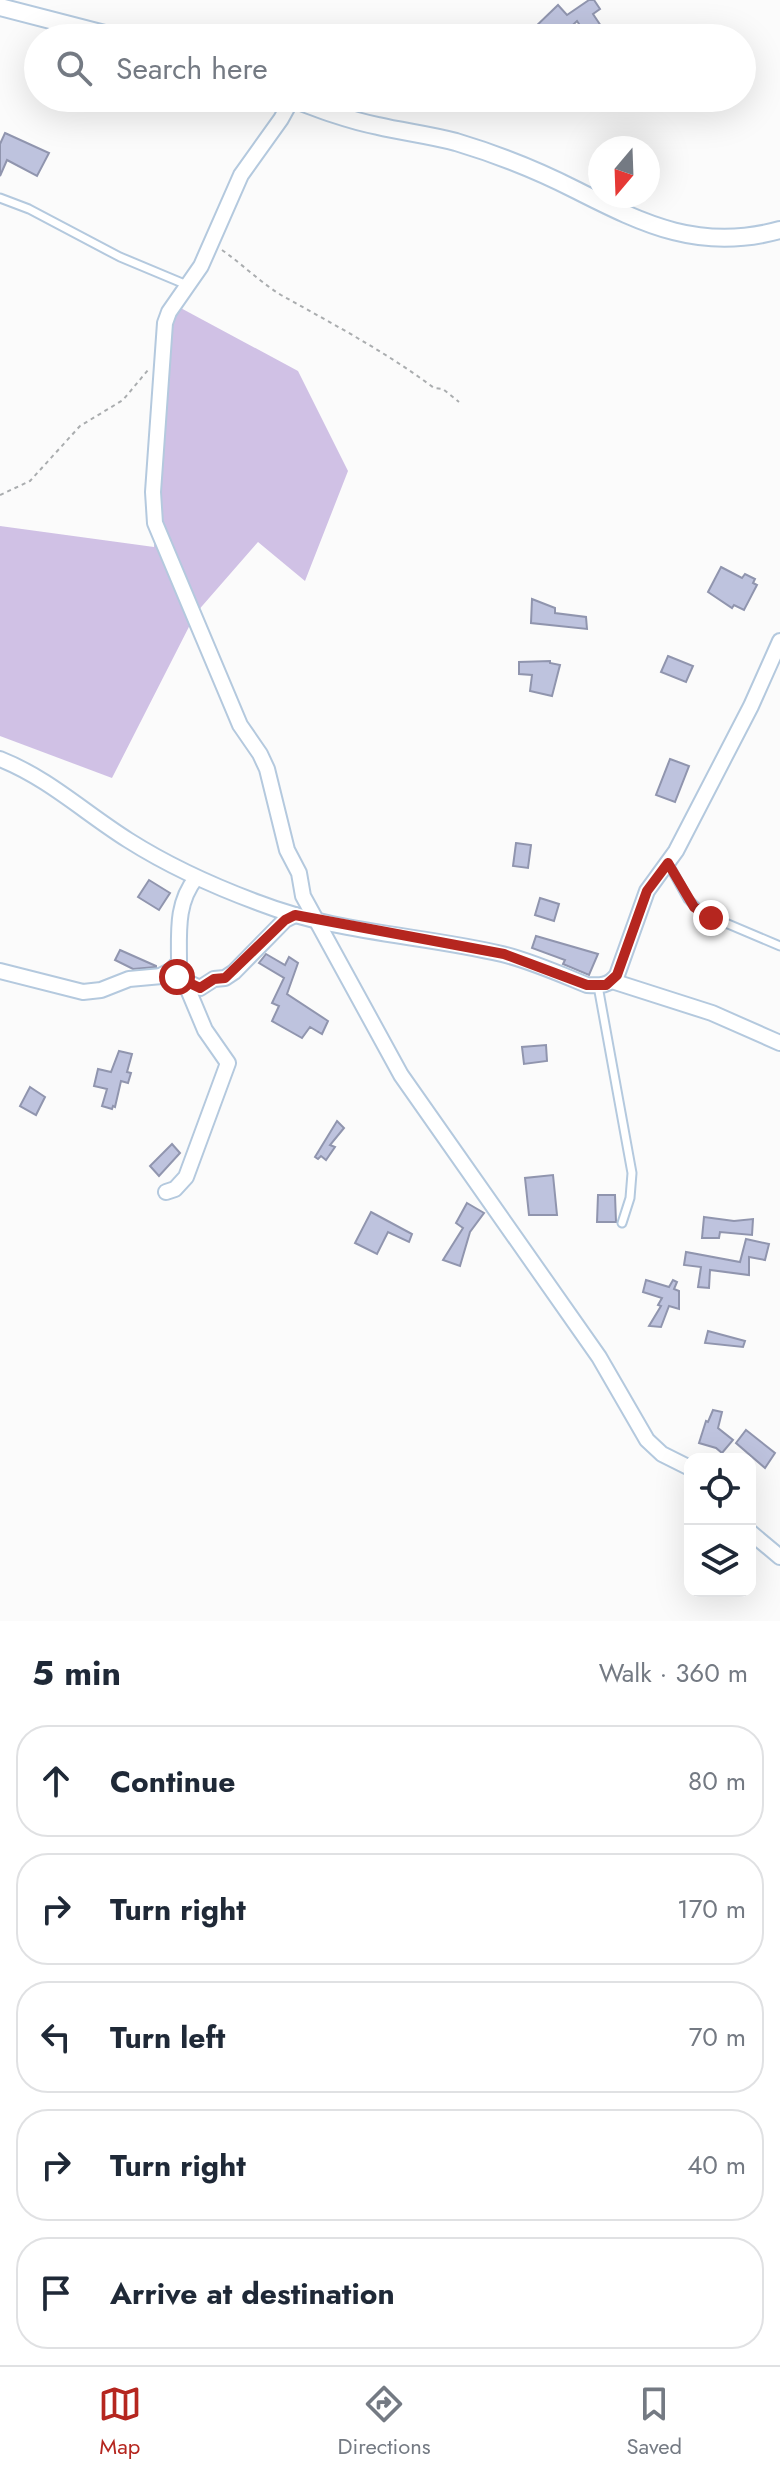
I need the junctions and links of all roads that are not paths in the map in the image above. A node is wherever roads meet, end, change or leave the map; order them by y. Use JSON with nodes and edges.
{"nodes":[{"id":1,"x":0,"y":7,"type":"edge"},
{"id":2,"x":66,"y":24,"type":"edge"},
{"id":3,"x":284,"y":112,"type":"edge"},
{"id":4,"x":334,"y":112,"type":"edge"},
{"id":5,"x":0,"y":198,"type":"edge"},
{"id":6,"x":780,"y":230,"type":"edge"},
{"id":7,"x":189,"y":286,"type":"junction"},
{"id":8,"x":780,"y":641,"type":"edge"},
{"id":9,"x":0,"y":759,"type":"edge"},
{"id":10,"x":668,"y":863,"type":"junction"},
{"id":11,"x":196,"y":878,"type":"junction"},
{"id":12,"x":295,"y":915,"type":"junction"},
{"id":13,"x":315,"y":919,"type":"junction"},
{"id":14,"x":780,"y":946,"type":"edge"},
{"id":15,"x":0,"y":971,"type":"edge"},
{"id":16,"x":162,"y":976,"type":"junction"},
{"id":17,"x":184,"y":980,"type":"junction"},
{"id":18,"x":605,"y":984,"type":"junction"},
{"id":19,"x":780,"y":1043,"type":"edge"},
{"id":20,"x":166,"y":1192,"type":"dead end"},
{"id":21,"x":622,"y":1223,"type":"dead end"},
{"id":22,"x":684,"y":1465,"type":"edge"},
{"id":23,"x":756,"y":1537,"type":"edge"},
{"id":24,"x":780,"y":1557,"type":"edge"}],
"edges":[{"from":1,"to":2,"type":"street"},
{"from":3,"to":7,"type":"street"},
{"from":4,"to":6,"type":"street"},
{"from":5,"to":7,"type":"lane"},
{"from":7,"to":13,"type":"street"},
{"from":8,"to":10,"type":"street"},
{"from":9,"to":11,"type":"street"},
{"from":10,"to":14,"type":"lane"},
{"from":10,"to":18,"type":"street"},
{"from":11,"to":12,"type":"street"},
{"from":11,"to":16,"type":"street"},
{"from":12,"to":13,"type":"street"},
{"from":12,"to":17,"type":"street"},
{"from":13,"to":18,"type":"street"},
{"from":13,"to":22,"type":"street"},
{"from":15,"to":16,"type":"street"},
{"from":16,"to":17,"type":"street"},
{"from":17,"to":20,"type":"street"},
{"from":18,"to":19,"type":"street"},
{"from":18,"to":21,"type":"lane"},
{"from":23,"to":24,"type":"street"}]}
